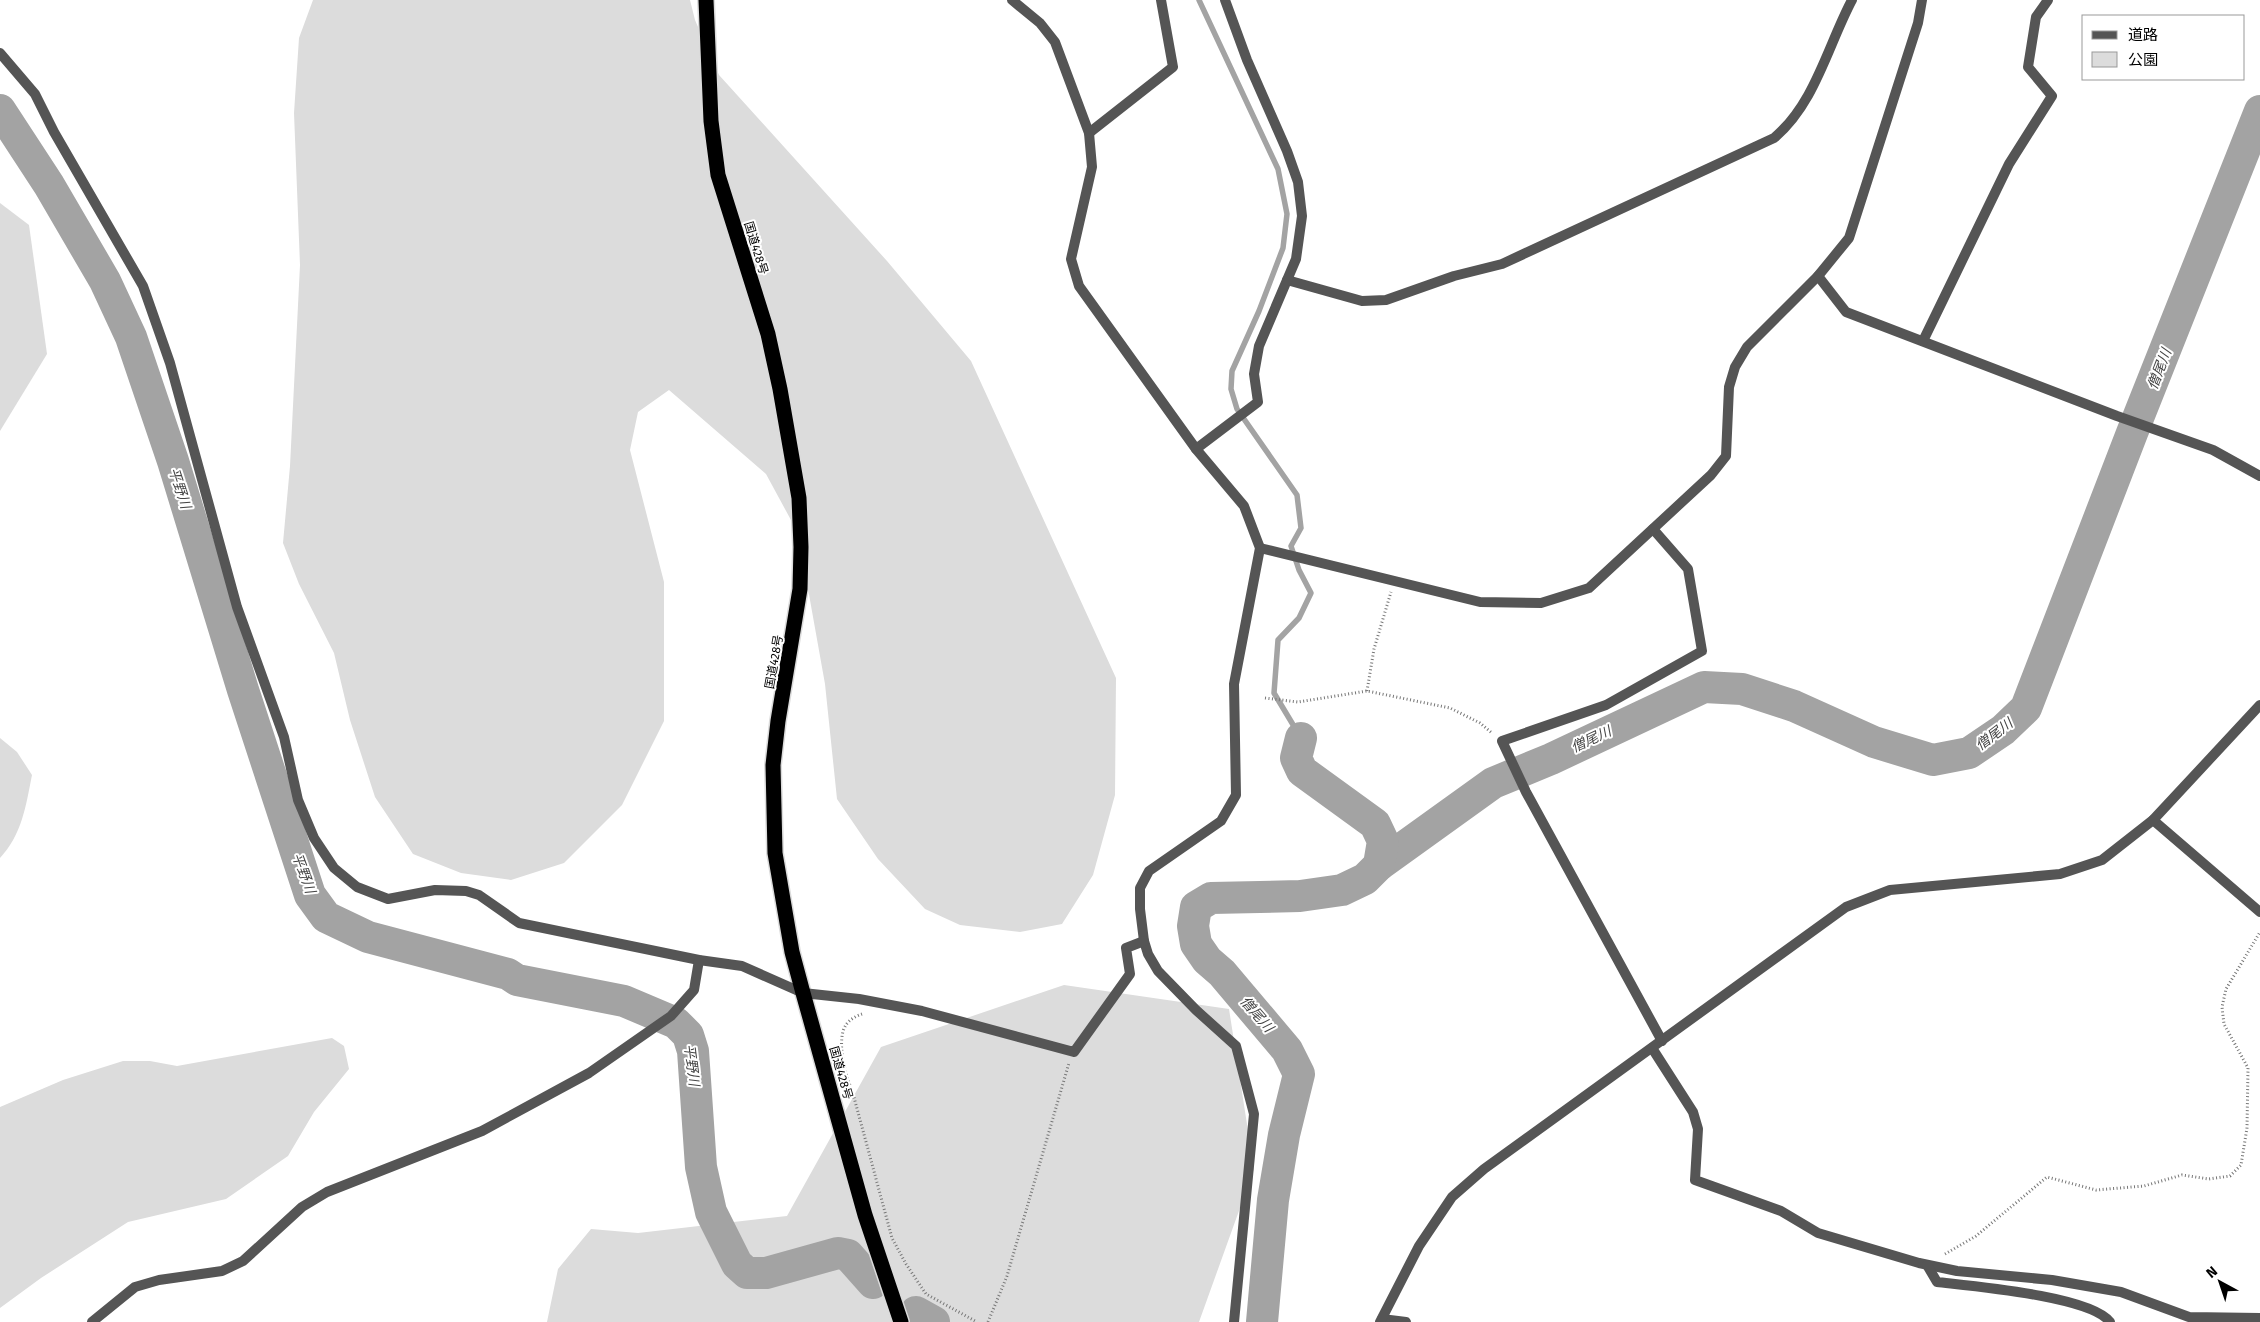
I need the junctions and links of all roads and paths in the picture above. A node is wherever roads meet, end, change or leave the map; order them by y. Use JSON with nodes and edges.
{"nodes":[{"id":1,"x":706,"y":0,"type":"edge"},
{"id":2,"x":1012,"y":0,"type":"edge"},
{"id":3,"x":1161,"y":0,"type":"edge"},
{"id":4,"x":1224,"y":0,"type":"edge"},
{"id":5,"x":1852,"y":0,"type":"edge"},
{"id":6,"x":1922,"y":0,"type":"edge"},
{"id":7,"x":2048,"y":0,"type":"edge"},
{"id":8,"x":0,"y":53,"type":"edge"},
{"id":9,"x":1089,"y":134,"type":"junction"},
{"id":10,"x":1818,"y":276,"type":"junction"},
{"id":11,"x":1287,"y":280,"type":"junction"},
{"id":12,"x":1923,"y":340,"type":"junction"},
{"id":13,"x":1196,"y":449,"type":"junction"},
{"id":14,"x":2260,"y":476,"type":"edge"},
{"id":15,"x":1653,"y":529,"type":"junction"},
{"id":16,"x":1260,"y":548,"type":"junction"},
{"id":17,"x":1394,"y":581,"type":"junction"},
{"id":18,"x":1368,"y":691,"type":"junction"},
{"id":19,"x":1265,"y":698,"type":"dead end"},
{"id":20,"x":2260,"y":705,"type":"edge"},
{"id":21,"x":1502,"y":741,"type":"junction"},
{"id":22,"x":2153,"y":820,"type":"junction"},
{"id":23,"x":2260,"y":912,"type":"edge"},
{"id":24,"x":2260,"y":932,"type":"edge"},
{"id":25,"x":1144,"y":941,"type":"junction"},
{"id":26,"x":699,"y":960,"type":"junction"},
{"id":27,"x":803,"y":993,"type":"junction"},
{"id":28,"x":883,"y":1004,"type":"junction"},
{"id":29,"x":1662,"y":1042,"type":"junction"},
{"id":30,"x":1652,"y":1048,"type":"junction"},
{"id":31,"x":1074,"y":1052,"type":"junction"},
{"id":32,"x":1927,"y":1265,"type":"junction"},
{"id":33,"x":2260,"y":1318,"type":"edge"},
{"id":34,"x":1381,"y":1320,"type":"edge"},
{"id":35,"x":92,"y":1322,"type":"edge"},
{"id":36,"x":901,"y":1322,"type":"edge"},
{"id":37,"x":976,"y":1322,"type":"edge"},
{"id":38,"x":988,"y":1322,"type":"edge"},
{"id":39,"x":1234,"y":1322,"type":"edge"},
{"id":40,"x":1406,"y":1322,"type":"edge"},
{"id":41,"x":2110,"y":1322,"type":"edge"}],
"edges":[{"from":1,"to":27,"type":"highway","name":"国道428号"},
{"from":2,"to":9,"type":"street"},
{"from":3,"to":9,"type":"street"},
{"from":4,"to":11,"type":"street"},
{"from":5,"to":11,"type":"street"},
{"from":6,"to":10,"type":"street"},
{"from":7,"to":12,"type":"street"},
{"from":8,"to":26,"type":"street"},
{"from":9,"to":13,"type":"street"},
{"from":10,"to":12,"type":"street"},
{"from":10,"to":15,"type":"street"},
{"from":11,"to":13,"type":"street"},
{"from":12,"to":14,"type":"street"},
{"from":13,"to":16,"type":"street"},
{"from":15,"to":17,"type":"street"},
{"from":15,"to":21,"type":"street"},
{"from":16,"to":17,"type":"street"},
{"from":16,"to":25,"type":"street"},
{"from":17,"to":18,"type":"path"},
{"from":18,"to":19,"type":"path"},
{"from":18,"to":21,"type":"path"},
{"from":20,"to":22,"type":"street"},
{"from":21,"to":29,"type":"street"},
{"from":22,"to":23,"type":"street"},
{"from":22,"to":29,"type":"street"},
{"from":24,"to":32,"type":"path"},
{"from":25,"to":31,"type":"street"},
{"from":25,"to":39,"type":"street"},
{"from":26,"to":27,"type":"street"},
{"from":26,"to":35,"type":"street"},
{"from":27,"to":28,"type":"street"},
{"from":27,"to":36,"type":"highway","name":"国道428号"},
{"from":28,"to":31,"type":"street"},
{"from":28,"to":37,"type":"path"},
{"from":29,"to":30,"type":"street"},
{"from":30,"to":32,"type":"street"},
{"from":30,"to":34,"type":"street"},
{"from":31,"to":38,"type":"path"},
{"from":32,"to":33,"type":"street"},
{"from":32,"to":41,"type":"street"},
{"from":34,"to":40,"type":"street"}]}
